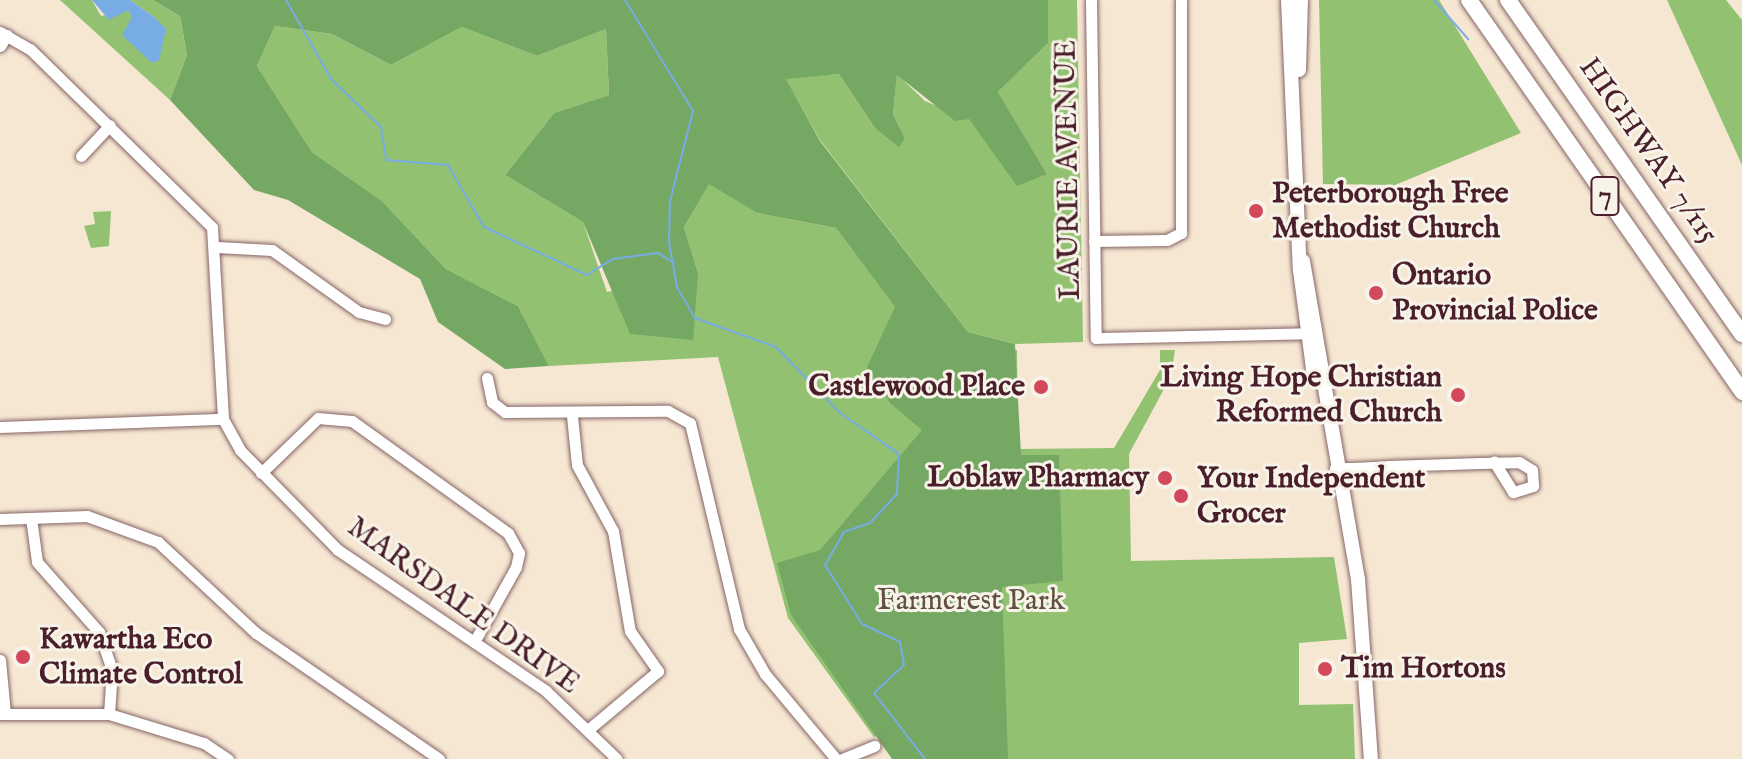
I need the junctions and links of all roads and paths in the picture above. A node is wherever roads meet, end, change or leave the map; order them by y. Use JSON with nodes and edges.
{"nodes":[{"id":1,"x":1091,"y":0,"type":"edge"},
{"id":2,"x":1181,"y":0,"type":"edge"},
{"id":3,"x":1469,"y":0,"type":"edge"},
{"id":4,"x":1508,"y":0,"type":"edge"},
{"id":5,"x":1298,"y":2,"type":"edge"},
{"id":6,"x":2,"y":38,"type":"edge"},
{"id":7,"x":110,"y":125,"type":"junction"},
{"id":8,"x":81,"y":156,"type":"dead end"},
{"id":9,"x":1094,"y":241,"type":"junction"},
{"id":10,"x":217,"y":247,"type":"junction"},
{"id":11,"x":385,"y":319,"type":"dead end"},
{"id":12,"x":1312,"y":333,"type":"junction"},
{"id":13,"x":1742,"y":334,"type":"edge"},
{"id":14,"x":487,"y":378,"type":"dead end"},
{"id":15,"x":1742,"y":392,"type":"edge"},
{"id":16,"x":572,"y":416,"type":"junction"},
{"id":17,"x":223,"y":419,"type":"junction"},
{"id":18,"x":0,"y":427,"type":"edge"},
{"id":19,"x":1494,"y":462,"type":"dead end"},
{"id":20,"x":1335,"y":468,"type":"junction"},
{"id":21,"x":261,"y":473,"type":"junction"},
{"id":22,"x":31,"y":518,"type":"junction"},
{"id":23,"x":0,"y":519,"type":"edge"},
{"id":24,"x":474,"y":642,"type":"junction"},
{"id":25,"x":0,"y":660,"type":"edge"},
{"id":26,"x":3,"y":714,"type":"edge"},
{"id":27,"x":109,"y":714,"type":"junction"},
{"id":28,"x":590,"y":728,"type":"junction"},
{"id":29,"x":874,"y":746,"type":"dead end"},
{"id":30,"x":228,"y":759,"type":"edge"},
{"id":31,"x":439,"y":759,"type":"edge"},
{"id":32,"x":617,"y":759,"type":"edge"},
{"id":33,"x":839,"y":759,"type":"edge"},
{"id":34,"x":1371,"y":759,"type":"edge"}],
"edges":[{"from":1,"to":9,"type":"street","name":"LAURIE AVENUE"},
{"from":2,"to":9,"type":"street"},
{"from":3,"to":15,"type":"highway","name":"HIGHWAY 7/115","number":"7"},
{"from":4,"to":13,"type":"highway","name":"HIGHWAY 7/115","number":"7"},
{"from":5,"to":12,"type":"main road"},
{"from":6,"to":7,"type":"street"},
{"from":7,"to":8,"type":"street"},
{"from":7,"to":10,"type":"street"},
{"from":9,"to":12,"type":"street","name":"LAURIE AVENUE"},
{"from":10,"to":11,"type":"street"},
{"from":10,"to":17,"type":"street"},
{"from":12,"to":20,"type":"main road"},
{"from":14,"to":16,"type":"street"},
{"from":16,"to":28,"type":"street"},
{"from":16,"to":33,"type":"street"},
{"from":17,"to":18,"type":"street"},
{"from":17,"to":21,"type":"street","name":"MARSDALE DRIVE"},
{"from":19,"to":20,"type":"street"},
{"from":20,"to":34,"type":"main road"},
{"from":21,"to":24,"type":"street","name":"MARSDALE DRIVE"},
{"from":21,"to":24,"type":"street"},
{"from":22,"to":23,"type":"street"},
{"from":22,"to":27,"type":"street"},
{"from":22,"to":31,"type":"street"},
{"from":24,"to":28,"type":"street","name":"MARSDALE DRIVE"},
{"from":25,"to":26,"type":"street"},
{"from":26,"to":27,"type":"street"},
{"from":27,"to":30,"type":"street"},
{"from":28,"to":32,"type":"street","name":"MARSDALE DRIVE"},
{"from":29,"to":33,"type":"street"}]}
